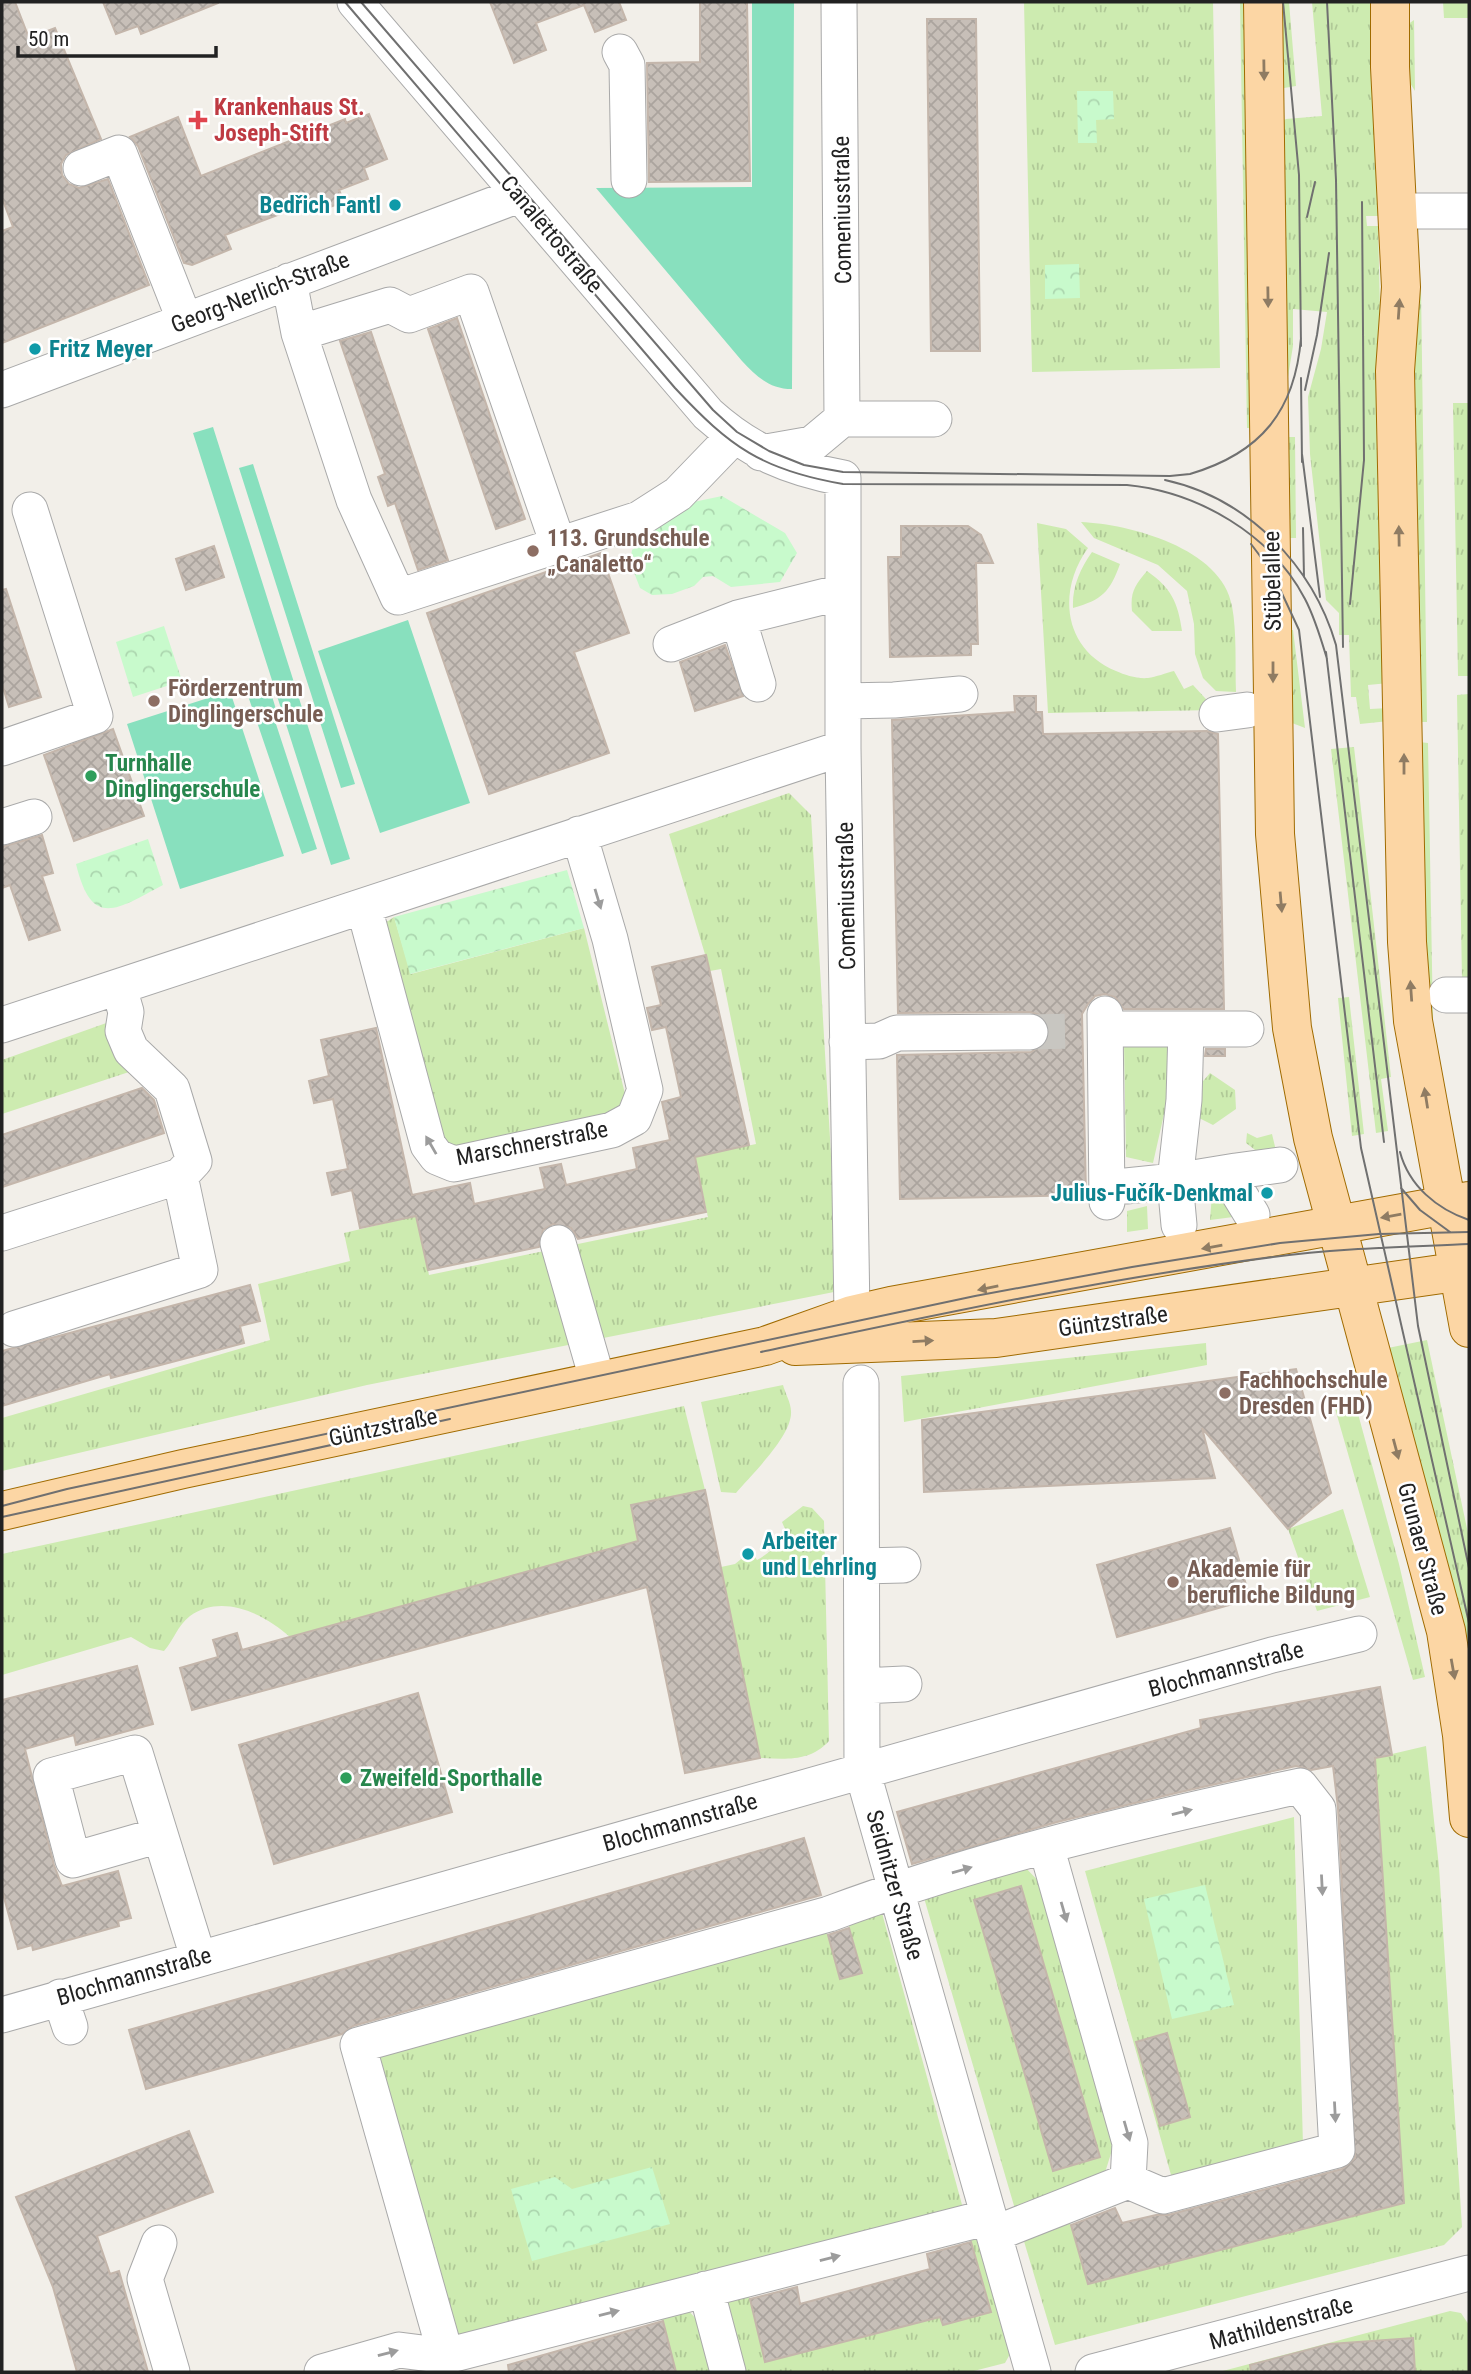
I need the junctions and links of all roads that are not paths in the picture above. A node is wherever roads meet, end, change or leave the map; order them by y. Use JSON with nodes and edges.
{"nodes":[{"id":1,"x":355,"y":2,"type":"edge"},
{"id":2,"x":839,"y":2,"type":"edge"},
{"id":3,"x":1264,"y":2,"type":"edge"},
{"id":4,"x":1390,"y":2,"type":"edge"},
{"id":5,"x":620,"y":52,"type":"dead end"},
{"id":6,"x":81,"y":168,"type":"dead end"},
{"id":7,"x":629,"y":180,"type":"dead end"},
{"id":8,"x":519,"y":195,"type":"junction"},
{"id":9,"x":1399,"y":211,"type":"junction"},
{"id":10,"x":1469,"y":211,"type":"edge"},
{"id":11,"x":289,"y":281,"type":"junction"},
{"id":12,"x":185,"y":321,"type":"junction"},
{"id":13,"x":299,"y":333,"type":"junction"},
{"id":14,"x":2,"y":390,"type":"edge"},
{"id":15,"x":842,"y":419,"type":"junction"},
{"id":16,"x":934,"y":419,"type":"dead end"},
{"id":17,"x":747,"y":445,"type":"junction"},
{"id":18,"x":843,"y":478,"type":"joint"},
{"id":19,"x":30,"y":510,"type":"dead end"},
{"id":20,"x":558,"y":544,"type":"junction"},
{"id":21,"x":842,"y":592,"type":"junction"},
{"id":22,"x":738,"y":618,"type":"junction"},
{"id":23,"x":671,"y":644,"type":"dead end"},
{"id":24,"x":758,"y":684,"type":"dead end"},
{"id":25,"x":960,"y":694,"type":"dead end"},
{"id":26,"x":843,"y":701,"type":"junction"},
{"id":27,"x":2,"y":748,"type":"edge"},
{"id":28,"x":843,"y":748,"type":"junction"},
{"id":29,"x":579,"y":834,"type":"junction"},
{"id":30,"x":364,"y":907,"type":"junction"},
{"id":31,"x":119,"y":988,"type":"junction"},
{"id":32,"x":2,"y":1025,"type":"edge"},
{"id":33,"x":1246,"y":1028,"type":"dead end"},
{"id":34,"x":1186,"y":1029,"type":"junction"},
{"id":35,"x":1030,"y":1032,"type":"tunnel mouth"},
{"id":36,"x":848,"y":1042,"type":"junction"},
{"id":37,"x":1280,"y":1165,"type":"dead end"},
{"id":38,"x":1236,"y":1171,"type":"junction"},
{"id":39,"x":180,"y":1176,"type":"junction"},
{"id":40,"x":1175,"y":1181,"type":"junction"},
{"id":41,"x":1457,"y":1203,"type":"edge"},
{"id":42,"x":1252,"y":1215,"type":"dead end"},
{"id":43,"x":1179,"y":1225,"type":"dead end"},
{"id":44,"x":1337,"y":1227,"type":"junction"},
{"id":45,"x":2,"y":1233,"type":"edge"},
{"id":46,"x":558,"y":1243,"type":"dead end"},
{"id":47,"x":1464,"y":1270,"type":"edge"},
{"id":48,"x":1352,"y":1286,"type":"junction"},
{"id":49,"x":852,"y":1315,"type":"junction"},
{"id":50,"x":1469,"y":1328,"type":"edge"},
{"id":51,"x":14,"y":1329,"type":"dead end"},
{"id":52,"x":765,"y":1346,"type":"junction"},
{"id":53,"x":598,"y":1382,"type":"junction"},
{"id":54,"x":861,"y":1383,"type":"dead end"},
{"id":55,"x":2,"y":1511,"type":"edge"},
{"id":56,"x":903,"y":1565,"type":"dead end"},
{"id":57,"x":862,"y":1566,"type":"junction"},
{"id":58,"x":1359,"y":1634,"type":"dead end"},
{"id":59,"x":904,"y":1684,"type":"dead end"},
{"id":60,"x":862,"y":1686,"type":"junction"},
{"id":61,"x":862,"y":1770,"type":"junction"},
{"id":62,"x":1469,"y":1818,"type":"edge"},
{"id":63,"x":160,"y":1835,"type":"dead end"},
{"id":64,"x":1046,"y":1846,"type":"junction"},
{"id":65,"x":896,"y":1889,"type":"junction"},
{"id":66,"x":198,"y":1957,"type":"junction"},
{"id":67,"x":2,"y":2015,"type":"edge"},
{"id":68,"x":1128,"y":2181,"type":"junction"},
{"id":69,"x":992,"y":2226,"type":"junction"},
{"id":70,"x":159,"y":2243,"type":"dead end"},
{"id":71,"x":1469,"y":2273,"type":"edge"},
{"id":72,"x":706,"y":2288,"type":"junction"},
{"id":73,"x":446,"y":2356,"type":"junction"},
{"id":74,"x":172,"y":2372,"type":"edge"},
{"id":75,"x":323,"y":2372,"type":"edge"},
{"id":76,"x":727,"y":2372,"type":"edge"},
{"id":77,"x":1033,"y":2372,"type":"edge"},
{"id":78,"x":1093,"y":2372,"type":"edge"}],
"edges":[{"from":1,"to":8,"type":"street","name":"Canalettostraße"},
{"from":2,"to":15,"type":"street","name":"Comeniusstraße"},
{"from":3,"to":44,"type":"main road","name":"Stübelallee","one_way":true},
{"from":4,"to":9,"type":"main road"},
{"from":5,"to":7,"type":"street"},
{"from":6,"to":12,"type":"street"},
{"from":8,"to":11,"type":"street","name":"Georg-Nerlich-Straße"},
{"from":8,"to":17,"type":"street","name":"Canalettostraße"},
{"from":9,"to":10,"type":"street"},
{"from":41,"to":9,"type":"main road","one_way":true},
{"from":11,"to":12,"type":"street","name":"Georg-Nerlich-Straße"},
{"from":11,"to":13,"type":"street"},
{"from":12,"to":14,"type":"street","name":"Georg-Nerlich-Straße"},
{"from":13,"to":20,"type":"street"},
{"from":13,"to":20,"type":"street"},
{"from":15,"to":16,"type":"street"},
{"from":15,"to":17,"type":"street"},
{"from":17,"to":18,"type":"street","name":"Canalettostraße"},
{"from":17,"to":20,"type":"street"},
{"from":18,"to":21,"type":"street","name":"Comeniusstraße"},
{"from":19,"to":27,"type":"street"},
{"from":21,"to":22,"type":"street"},
{"from":21,"to":26,"type":"street","name":"Comeniusstraße"},
{"from":22,"to":23,"type":"street"},
{"from":22,"to":24,"type":"street"},
{"from":25,"to":26,"type":"street"},
{"from":26,"to":28,"type":"street","name":"Comeniusstraße"},
{"from":28,"to":29,"type":"street"},
{"from":28,"to":36,"type":"street","name":"Comeniusstraße"},
{"from":29,"to":30,"type":"street"},
{"from":29,"to":30,"type":"street","name":"Marschnerstraße","one_way":true},
{"from":30,"to":31,"type":"street"},
{"from":31,"to":32,"type":"street"},
{"from":31,"to":39,"type":"street"},
{"from":33,"to":34,"type":"street"},
{"from":34,"to":40,"type":"street"},
{"from":34,"to":40,"type":"street"},
{"from":35,"to":36,"type":"street"},
{"from":36,"to":49,"type":"street","name":"Comeniusstraße"},
{"from":37,"to":38,"type":"street"},
{"from":38,"to":40,"type":"street"},
{"from":38,"to":42,"type":"street"},
{"from":39,"to":45,"type":"street"},
{"from":39,"to":51,"type":"street"},
{"from":40,"to":43,"type":"street"},
{"from":41,"to":44,"type":"main road","name":"Güntzstraße","one_way":true},
{"from":41,"to":47,"type":"main road"},
{"from":44,"to":48,"type":"main road","name":"Grunaer Straße"},
{"from":44,"to":49,"type":"main road","name":"Güntzstraße","one_way":true},
{"from":46,"to":53,"type":"street"},
{"from":47,"to":48,"type":"main road","name":"Güntzstraße"},
{"from":47,"to":50,"type":"main road"},
{"from":52,"to":48,"type":"main road","name":"Güntzstraße","one_way":true},
{"from":48,"to":62,"type":"main road","name":"Grunaer Straße","one_way":true},
{"from":49,"to":52,"type":"main road","name":"Güntzstraße"},
{"from":52,"to":53,"type":"main road","name":"Güntzstraße"},
{"from":53,"to":55,"type":"main road","name":"Güntzstraße"},
{"from":54,"to":57,"type":"street","name":"Seidnitzer Straße"},
{"from":56,"to":57,"type":"street"},
{"from":57,"to":60,"type":"street","name":"Seidnitzer Straße"},
{"from":58,"to":61,"type":"street","name":"Blochmannstraße"},
{"from":59,"to":60,"type":"street"},
{"from":60,"to":61,"type":"street","name":"Seidnitzer Straße"},
{"from":61,"to":65,"type":"street","name":"Seidnitzer Straße"},
{"from":61,"to":66,"type":"street","name":"Blochmannstraße"},
{"from":63,"to":66,"type":"street"},
{"from":65,"to":64,"type":"street","one_way":true},
{"from":64,"to":68,"type":"street","one_way":true},
{"from":64,"to":68,"type":"street","one_way":true},
{"from":65,"to":69,"type":"street","name":"Seidnitzer Straße"},
{"from":65,"to":73,"type":"street"},
{"from":66,"to":67,"type":"street","name":"Blochmannstraße"},
{"from":68,"to":69,"type":"street"},
{"from":72,"to":69,"type":"street","one_way":true},
{"from":69,"to":77,"type":"street","name":"Seidnitzer Straße"},
{"from":70,"to":74,"type":"street"},
{"from":71,"to":78,"type":"street","name":"Mathildenstraße"},
{"from":73,"to":72,"type":"street","one_way":true},
{"from":72,"to":76,"type":"street"},
{"from":75,"to":73,"type":"street","one_way":true}]}
